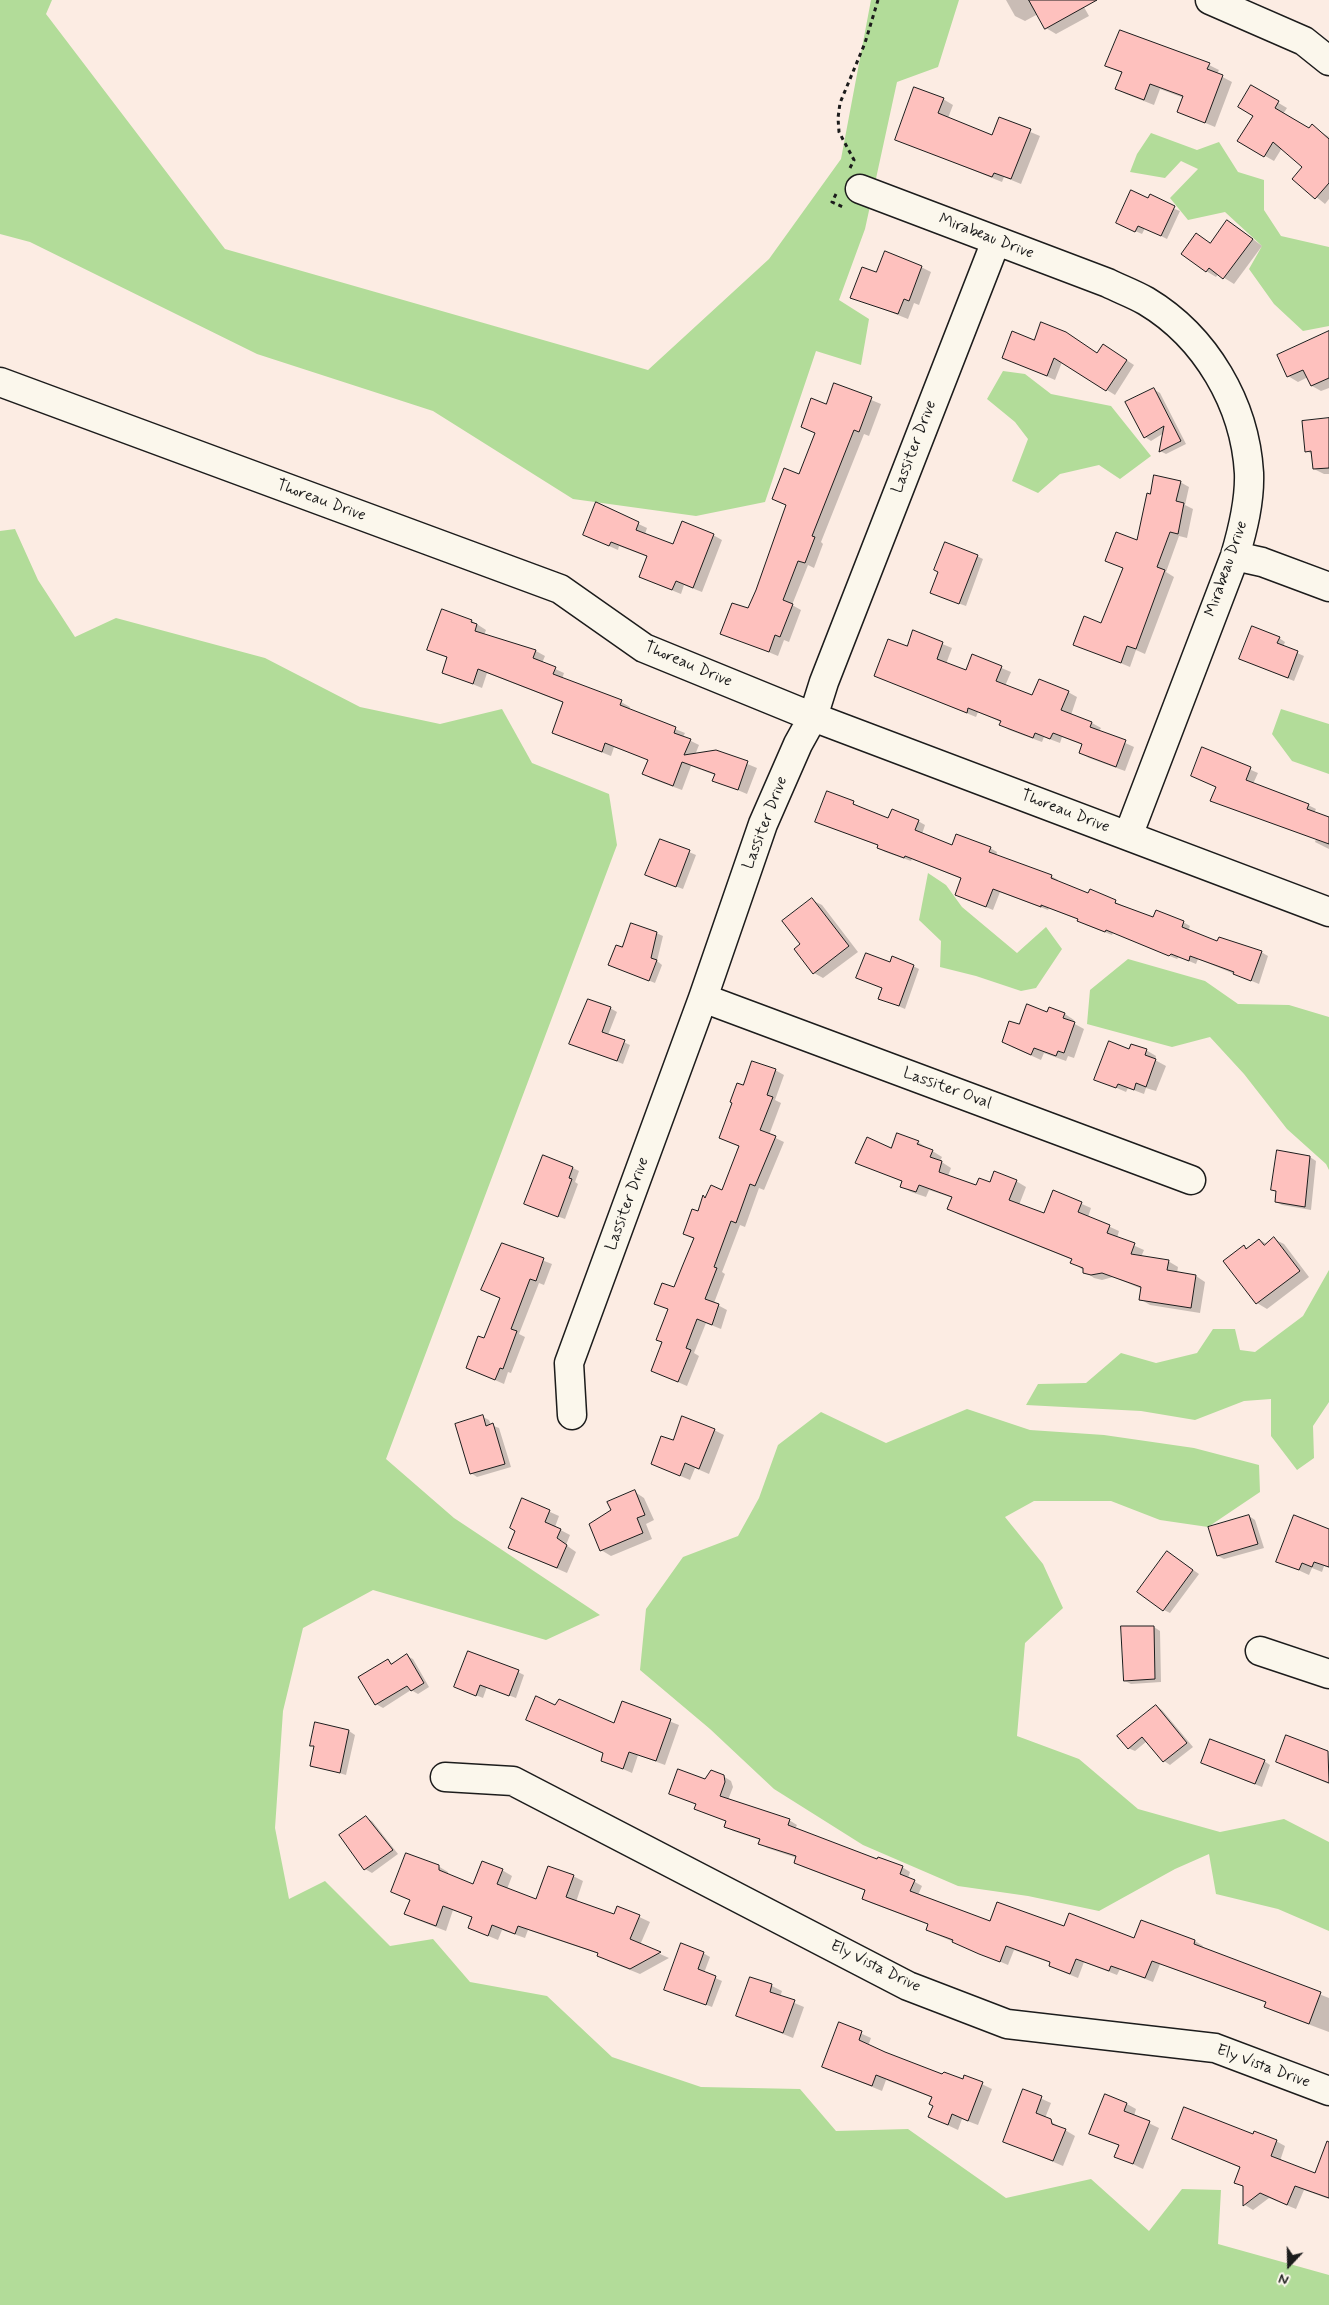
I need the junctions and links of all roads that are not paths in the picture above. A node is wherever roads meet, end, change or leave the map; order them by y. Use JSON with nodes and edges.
{"nodes":[{"id":1,"x":1210,"y":0,"type":"edge"},
{"id":2,"x":1329,"y":61,"type":"edge"},
{"id":3,"x":848,"y":190,"type":"road end"},
{"id":4,"x":996,"y":241,"type":"junction"},
{"id":5,"x":0,"y":382,"type":"edge"},
{"id":6,"x":1235,"y":556,"type":"junction"},
{"id":7,"x":1329,"y":587,"type":"edge"},
{"id":8,"x":813,"y":717,"type":"junction"},
{"id":9,"x":1128,"y":836,"type":"junction"},
{"id":10,"x":1329,"y":912,"type":"edge"},
{"id":11,"x":703,"y":998,"type":"junction"},
{"id":12,"x":1190,"y":1180,"type":"dead end"},
{"id":13,"x":572,"y":1416,"type":"dead end"},
{"id":14,"x":1260,"y":1651,"type":"dead end"},
{"id":15,"x":1329,"y":1674,"type":"edge"},
{"id":16,"x":445,"y":1777,"type":"dead end"},
{"id":17,"x":1329,"y":2091,"type":"edge"}],
"edges":[{"from":1,"to":2,"type":"street"},
{"from":3,"to":4,"type":"street","name":"Mirabeau Drive"},
{"from":4,"to":6,"type":"street","name":"Mirabeau Drive"},
{"from":4,"to":8,"type":"street","name":"Lassiter Drive"},
{"from":5,"to":8,"type":"street","name":"Thoreau Drive"},
{"from":6,"to":7,"type":"street"},
{"from":6,"to":9,"type":"street","name":"Mirabeau Drive"},
{"from":8,"to":9,"type":"street","name":"Thoreau Drive"},
{"from":8,"to":11,"type":"street","name":"Lassiter Drive"},
{"from":9,"to":10,"type":"street","name":"Thoreau Drive"},
{"from":11,"to":12,"type":"street","name":"Lassiter Oval"},
{"from":11,"to":13,"type":"street","name":"Lassiter Drive"},
{"from":14,"to":15,"type":"street"},
{"from":16,"to":17,"type":"street","name":"Ely Vista Drive"}]}
